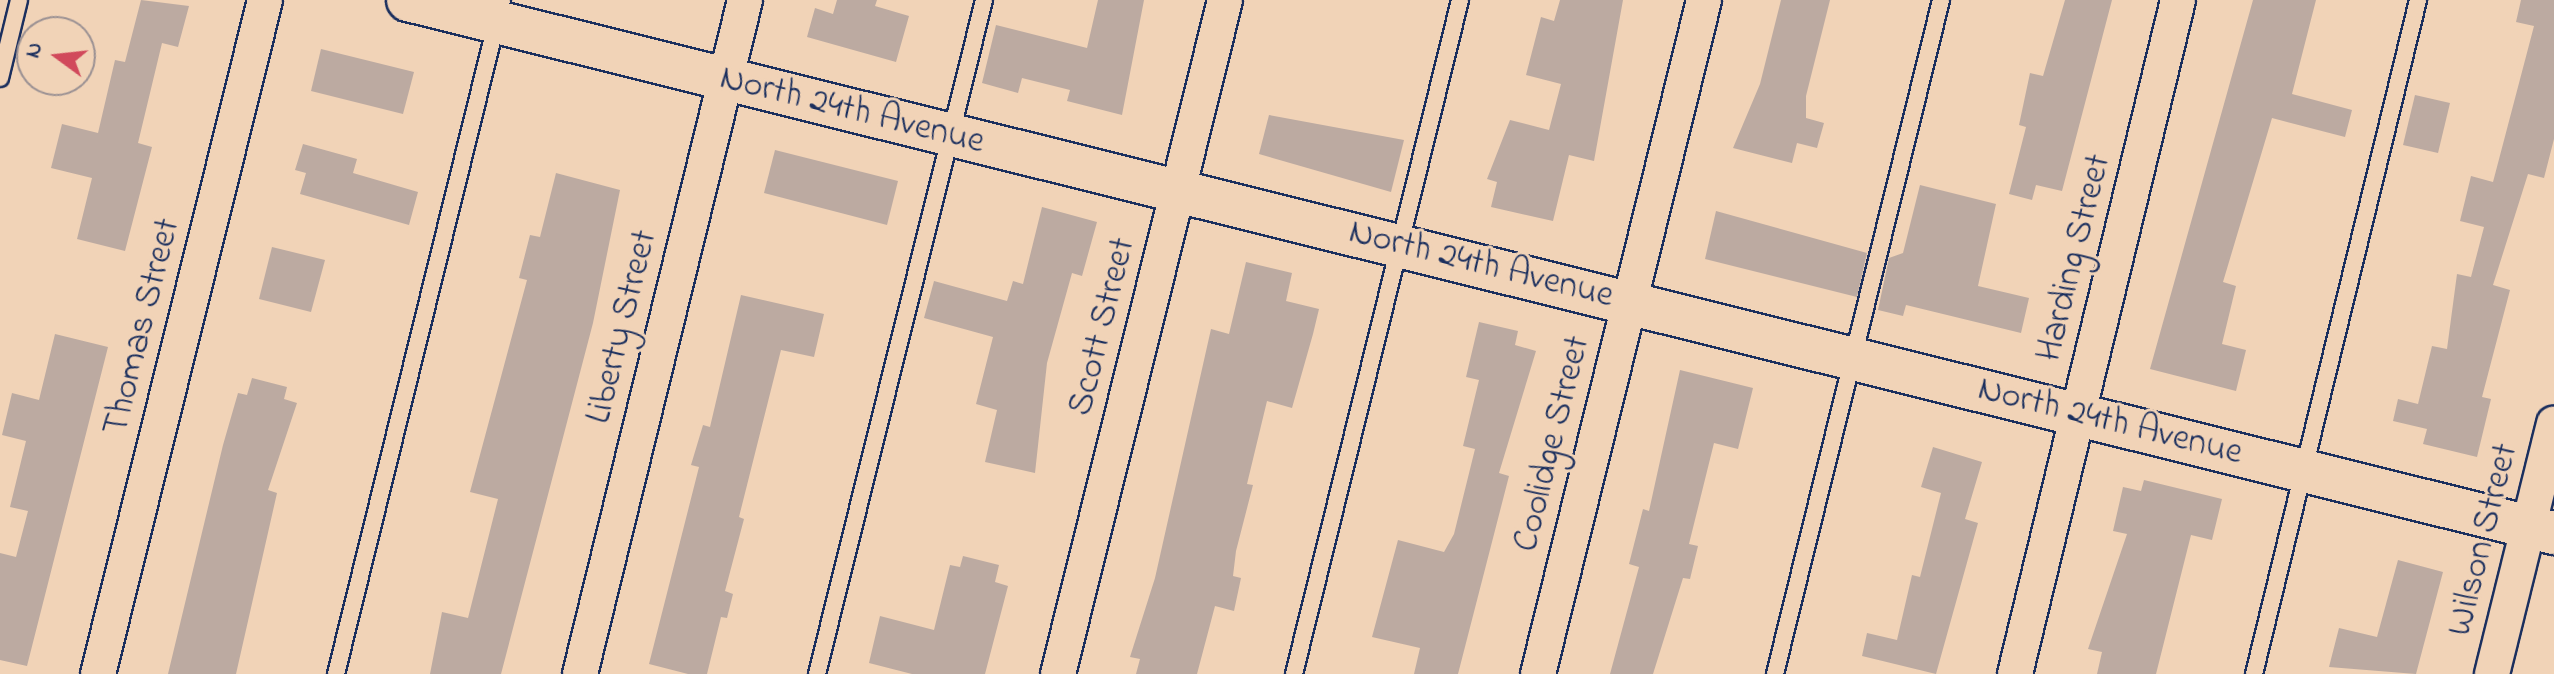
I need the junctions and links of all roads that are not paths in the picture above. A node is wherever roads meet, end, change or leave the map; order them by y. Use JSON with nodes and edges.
{"nodes":[{"id":1,"x":19,"y":0,"type":"edge"},
{"id":2,"x":265,"y":0,"type":"edge"},
{"id":3,"x":408,"y":0,"type":"edge"},
{"id":4,"x":745,"y":0,"type":"edge"},
{"id":5,"x":984,"y":0,"type":"edge"},
{"id":6,"x":1225,"y":0,"type":"edge"},
{"id":7,"x":1460,"y":0,"type":"edge"},
{"id":8,"x":1704,"y":0,"type":"edge"},
{"id":9,"x":1941,"y":0,"type":"edge"},
{"id":10,"x":2178,"y":0,"type":"edge"},
{"id":11,"x":2418,"y":0,"type":"edge"},
{"id":12,"x":499,"y":11,"type":"edge"},
{"id":13,"x":0,"y":78,"type":"edge"},
{"id":14,"x":725,"y":81,"type":"junction"},
{"id":15,"x":951,"y":135,"type":"junction"},
{"id":16,"x":1179,"y":191,"type":"junction"},
{"id":17,"x":1399,"y":245,"type":"junction"},
{"id":18,"x":1629,"y":301,"type":"junction"},
{"id":19,"x":1854,"y":358,"type":"junction"},
{"id":20,"x":2078,"y":414,"type":"junction"},
{"id":21,"x":2554,"y":424,"type":"edge"},
{"id":22,"x":2305,"y":470,"type":"junction"},
{"id":23,"x":2541,"y":530,"type":"edge"},
{"id":24,"x":98,"y":674,"type":"edge"},
{"id":25,"x":336,"y":674,"type":"edge"},
{"id":26,"x":580,"y":674,"type":"edge"},
{"id":27,"x":817,"y":674,"type":"edge"},
{"id":28,"x":1058,"y":674,"type":"edge"},
{"id":29,"x":1294,"y":674,"type":"edge"},
{"id":30,"x":1538,"y":674,"type":"edge"},
{"id":31,"x":1775,"y":674,"type":"edge"},
{"id":32,"x":2015,"y":674,"type":"edge"},
{"id":33,"x":2254,"y":674,"type":"edge"},
{"id":34,"x":2492,"y":674,"type":"edge"}],
"edges":[{"from":1,"to":13,"type":"lane"},
{"from":2,"to":24,"type":"street","name":"Thomas Street"},
{"from":3,"to":12,"type":"street","name":"North 24th Avenue"},
{"from":4,"to":14,"type":"street","name":"Liberty Street"},
{"from":5,"to":15,"type":"lane"},
{"from":6,"to":16,"type":"street","name":"Scott Street"},
{"from":7,"to":17,"type":"lane"},
{"from":8,"to":18,"type":"street","name":"Coolidge Street"},
{"from":9,"to":19,"type":"lane"},
{"from":10,"to":20,"type":"street","name":"Harding Street"},
{"from":11,"to":22,"type":"lane"},
{"from":12,"to":14,"type":"street","name":"North 24th Avenue"},
{"from":12,"to":25,"type":"lane"},
{"from":14,"to":15,"type":"street","name":"North 24th Avenue"},
{"from":14,"to":26,"type":"street","name":"Liberty Street"},
{"from":15,"to":16,"type":"street","name":"North 24th Avenue"},
{"from":15,"to":27,"type":"lane"},
{"from":16,"to":17,"type":"street","name":"North 24th Avenue"},
{"from":16,"to":28,"type":"street","name":"Scott Street"},
{"from":17,"to":18,"type":"street","name":"North 24th Avenue"},
{"from":17,"to":29,"type":"lane"},
{"from":18,"to":19,"type":"street","name":"North 24th Avenue"},
{"from":18,"to":30,"type":"street","name":"Coolidge Street"},
{"from":19,"to":20,"type":"street","name":"North 24th Avenue"},
{"from":19,"to":31,"type":"lane"},
{"from":20,"to":22,"type":"street","name":"North 24th Avenue"},
{"from":20,"to":32,"type":"street","name":"Harding Street"},
{"from":21,"to":23,"type":"street","name":"Wilson Street"},
{"from":22,"to":23,"type":"street","name":"North 24th Avenue"},
{"from":22,"to":33,"type":"lane"},
{"from":23,"to":34,"type":"street","name":"Wilson Street"}]}
